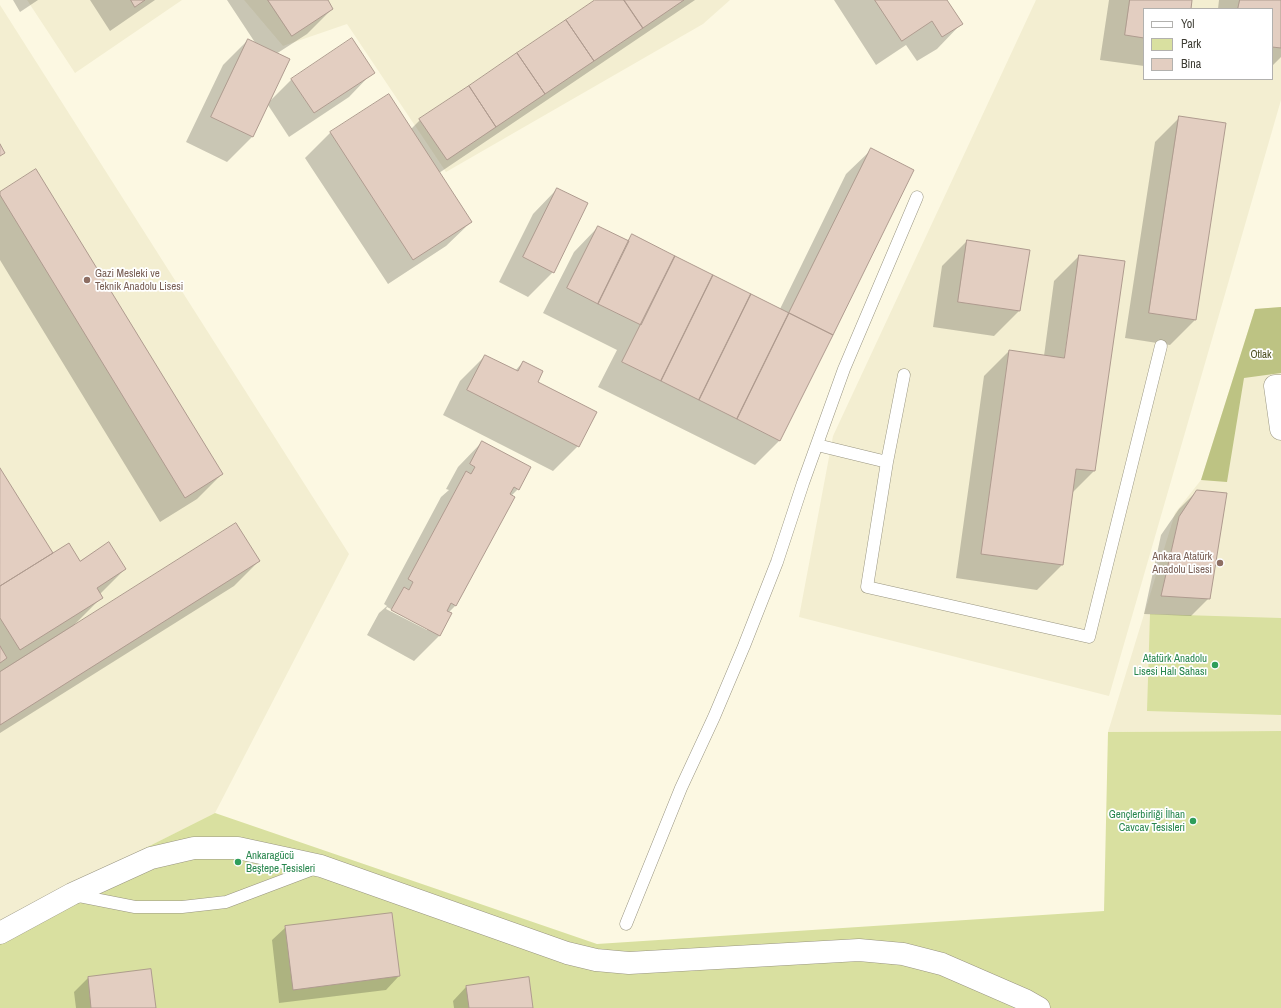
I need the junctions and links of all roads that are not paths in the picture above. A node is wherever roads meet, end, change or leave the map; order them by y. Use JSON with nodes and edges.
{"nodes":[{"id":1,"x":917,"y":197,"type":"dead end"},
{"id":2,"x":1160,"y":346,"type":"dead end"},
{"id":3,"x":904,"y":375,"type":"dead end"},
{"id":4,"x":1281,"y":386,"type":"edge"},
{"id":5,"x":1281,"y":429,"type":"edge"},
{"id":6,"x":817,"y":445,"type":"junction"},
{"id":7,"x":887,"y":462,"type":"junction"},
{"id":8,"x":320,"y":866,"type":"junction"},
{"id":9,"x":72,"y":894,"type":"junction"},
{"id":10,"x":626,"y":924,"type":"dead end"},
{"id":11,"x":0,"y":933,"type":"edge"},
{"id":12,"x":1039,"y":1008,"type":"edge"}],
"edges":[{"from":1,"to":6,"type":"lane"},
{"from":2,"to":7,"type":"lane"},
{"from":3,"to":7,"type":"lane"},
{"from":4,"to":5,"type":"street"},
{"from":6,"to":7,"type":"lane"},
{"from":6,"to":10,"type":"lane"},
{"from":8,"to":9,"type":"lane"},
{"from":8,"to":9,"type":"street"},
{"from":8,"to":12,"type":"street"},
{"from":9,"to":11,"type":"street"}]}
